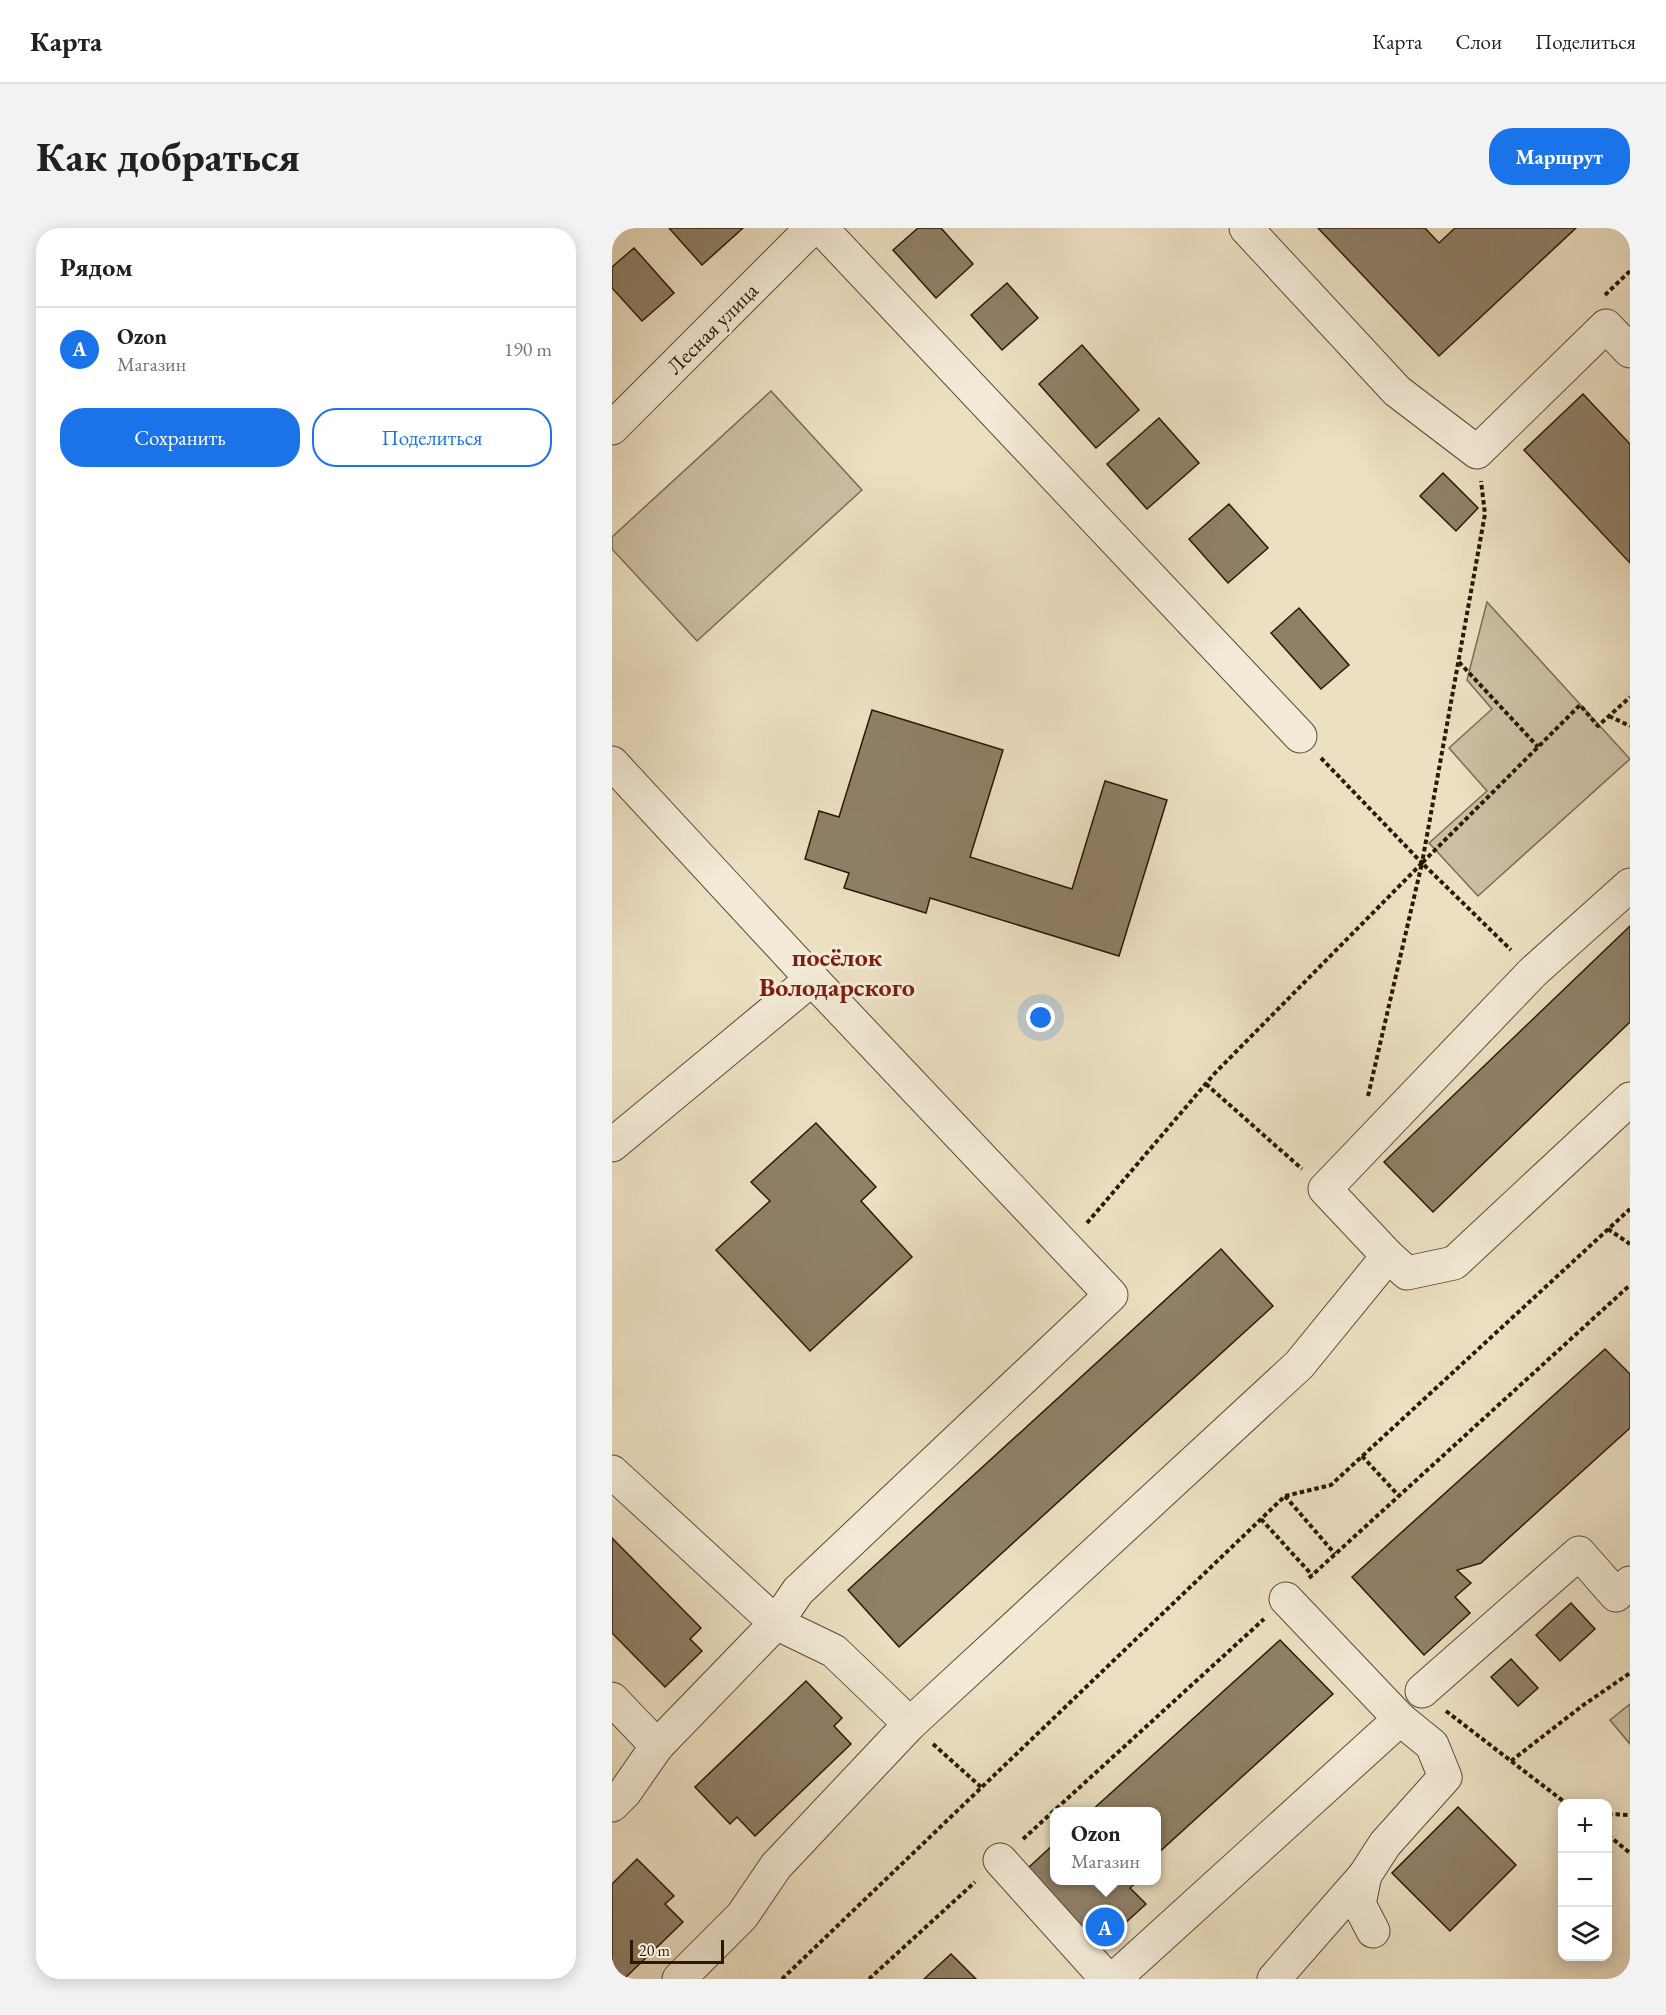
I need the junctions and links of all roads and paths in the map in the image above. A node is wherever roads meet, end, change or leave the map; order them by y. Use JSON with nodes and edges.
{"nodes":[{"id":1,"x":812,"y":228,"type":"edge"},
{"id":2,"x":821,"y":228,"type":"edge"},
{"id":3,"x":1246,"y":228,"type":"edge"},
{"id":4,"x":1630,"y":271,"type":"edge"},
{"id":5,"x":1596,"y":303,"type":"dead end"},
{"id":6,"x":1630,"y":351,"type":"edge"},
{"id":7,"x":612,"y":428,"type":"edge"},
{"id":8,"x":1477,"y":452,"type":"junction"},
{"id":9,"x":1458,"y":662,"type":"junction"},
{"id":10,"x":1630,"y":698,"type":"edge"},
{"id":11,"x":1609,"y":717,"type":"junction"},
{"id":12,"x":1630,"y":726,"type":"edge"},
{"id":13,"x":1300,"y":736,"type":"joint"},
{"id":14,"x":1538,"y":747,"type":"junction"},
{"id":15,"x":612,"y":763,"type":"edge"},
{"id":16,"x":1422,"y":863,"type":"junction"},
{"id":17,"x":1630,"y":885,"type":"edge"},
{"id":18,"x":1533,"y":972,"type":"junction"},
{"id":19,"x":812,"y":979,"type":"junction"},
{"id":20,"x":1206,"y":1084,"type":"junction"},
{"id":21,"x":1630,"y":1100,"type":"edge"},
{"id":22,"x":1366,"y":1103,"type":"dead end"},
{"id":23,"x":612,"y":1145,"type":"edge"},
{"id":24,"x":1325,"y":1190,"type":"junction"},
{"id":25,"x":1630,"y":1209,"type":"edge"},
{"id":26,"x":1608,"y":1229,"type":"junction"},
{"id":27,"x":1630,"y":1244,"type":"edge"},
{"id":28,"x":1066,"y":1249,"type":"junction"},
{"id":29,"x":1388,"y":1256,"type":"junction"},
{"id":30,"x":1630,"y":1285,"type":"edge"},
{"id":31,"x":1362,"y":1456,"type":"junction"},
{"id":32,"x":612,"y":1472,"type":"edge"},
{"id":33,"x":1285,"y":1496,"type":"junction"},
{"id":34,"x":1399,"y":1496,"type":"junction"},
{"id":35,"x":1261,"y":1519,"type":"junction"},
{"id":36,"x":1335,"y":1554,"type":"junction"},
{"id":37,"x":1312,"y":1575,"type":"junction"},
{"id":38,"x":1630,"y":1583,"type":"edge"},
{"id":39,"x":1286,"y":1599,"type":"junction"},
{"id":40,"x":776,"y":1623,"type":"junction"},
{"id":41,"x":1630,"y":1673,"type":"edge"},
{"id":42,"x":1422,"y":1691,"type":"joint"},
{"id":43,"x":612,"y":1699,"type":"edge"},
{"id":44,"x":1400,"y":1719,"type":"junction"},
{"id":45,"x":910,"y":1724,"type":"junction"},
{"id":46,"x":657,"y":1746,"type":"junction"},
{"id":47,"x":1511,"y":1761,"type":"junction"},
{"id":48,"x":982,"y":1788,"type":"junction"},
{"id":49,"x":616,"y":1792,"type":"edge"},
{"id":50,"x":1562,"y":1799,"type":"edge"},
{"id":51,"x":1058,"y":1807,"type":"edge"},
{"id":52,"x":1050,"y":1814,"type":"edge"},
{"id":53,"x":1612,"y":1814,"type":"edge"},
{"id":54,"x":1630,"y":1815,"type":"edge"},
{"id":55,"x":1612,"y":1838,"type":"edge"},
{"id":56,"x":1630,"y":1852,"type":"edge"},
{"id":57,"x":1000,"y":1860,"type":"junction"},
{"id":58,"x":1365,"y":1875,"type":"junction"},
{"id":59,"x":1373,"y":1931,"type":"dead end"},
{"id":60,"x":679,"y":1979,"type":"edge"},
{"id":61,"x":782,"y":1979,"type":"edge"},
{"id":62,"x":869,"y":1979,"type":"edge"},
{"id":63,"x":1107,"y":1979,"type":"edge"},
{"id":64,"x":1114,"y":1979,"type":"edge"},
{"id":65,"x":1274,"y":1979,"type":"edge"}],
"edges":[{"from":1,"to":7,"type":"street","name":"Лесная улица"},
{"from":2,"to":13,"type":"street"},
{"from":3,"to":8,"type":"street"},
{"from":4,"to":5,"type":"path"},
{"from":6,"to":8,"type":"street"},
{"from":8,"to":9,"type":"path"},
{"from":9,"to":14,"type":"path"},
{"from":9,"to":16,"type":"path"},
{"from":10,"to":11,"type":"path"},
{"from":11,"to":12,"type":"path"},
{"from":11,"to":14,"type":"path"},
{"from":13,"to":16,"type":"path"},
{"from":14,"to":16,"type":"path"},
{"from":15,"to":19,"type":"street"},
{"from":16,"to":18,"type":"path"},
{"from":16,"to":20,"type":"path"},
{"from":16,"to":22,"type":"path"},
{"from":17,"to":18,"type":"street"},
{"from":18,"to":24,"type":"street"},
{"from":19,"to":23,"type":"street"},
{"from":19,"to":28,"type":"street"},
{"from":20,"to":24,"type":"path"},
{"from":20,"to":28,"type":"path"},
{"from":21,"to":29,"type":"street"},
{"from":24,"to":29,"type":"street"},
{"from":25,"to":26,"type":"path"},
{"from":26,"to":27,"type":"path"},
{"from":26,"to":31,"type":"path"},
{"from":28,"to":40,"type":"street"},
{"from":29,"to":45,"type":"street"},
{"from":30,"to":34,"type":"path"},
{"from":31,"to":33,"type":"path"},
{"from":31,"to":34,"type":"path"},
{"from":32,"to":40,"type":"street"},
{"from":33,"to":35,"type":"path"},
{"from":33,"to":36,"type":"path"},
{"from":34,"to":36,"type":"path"},
{"from":35,"to":37,"type":"path"},
{"from":35,"to":48,"type":"path"},
{"from":36,"to":37,"type":"path"},
{"from":37,"to":39,"type":"path"},
{"from":38,"to":42,"type":"street"},
{"from":39,"to":44,"type":"street"},
{"from":39,"to":51,"type":"path"},
{"from":40,"to":45,"type":"street"},
{"from":40,"to":46,"type":"street"},
{"from":41,"to":47,"type":"path"},
{"from":42,"to":47,"type":"path"},
{"from":43,"to":46,"type":"street"},
{"from":44,"to":58,"type":"street"},
{"from":44,"to":64,"type":"street"},
{"from":45,"to":48,"type":"path"},
{"from":45,"to":60,"type":"street"},
{"from":46,"to":49,"type":"street"},
{"from":47,"to":50,"type":"path"},
{"from":48,"to":61,"type":"path"},
{"from":52,"to":57,"type":"path"},
{"from":53,"to":54,"type":"path"},
{"from":55,"to":56,"type":"path"},
{"from":57,"to":62,"type":"path"},
{"from":57,"to":63,"type":"street"},
{"from":58,"to":59,"type":"street"},
{"from":58,"to":65,"type":"street"}]}
